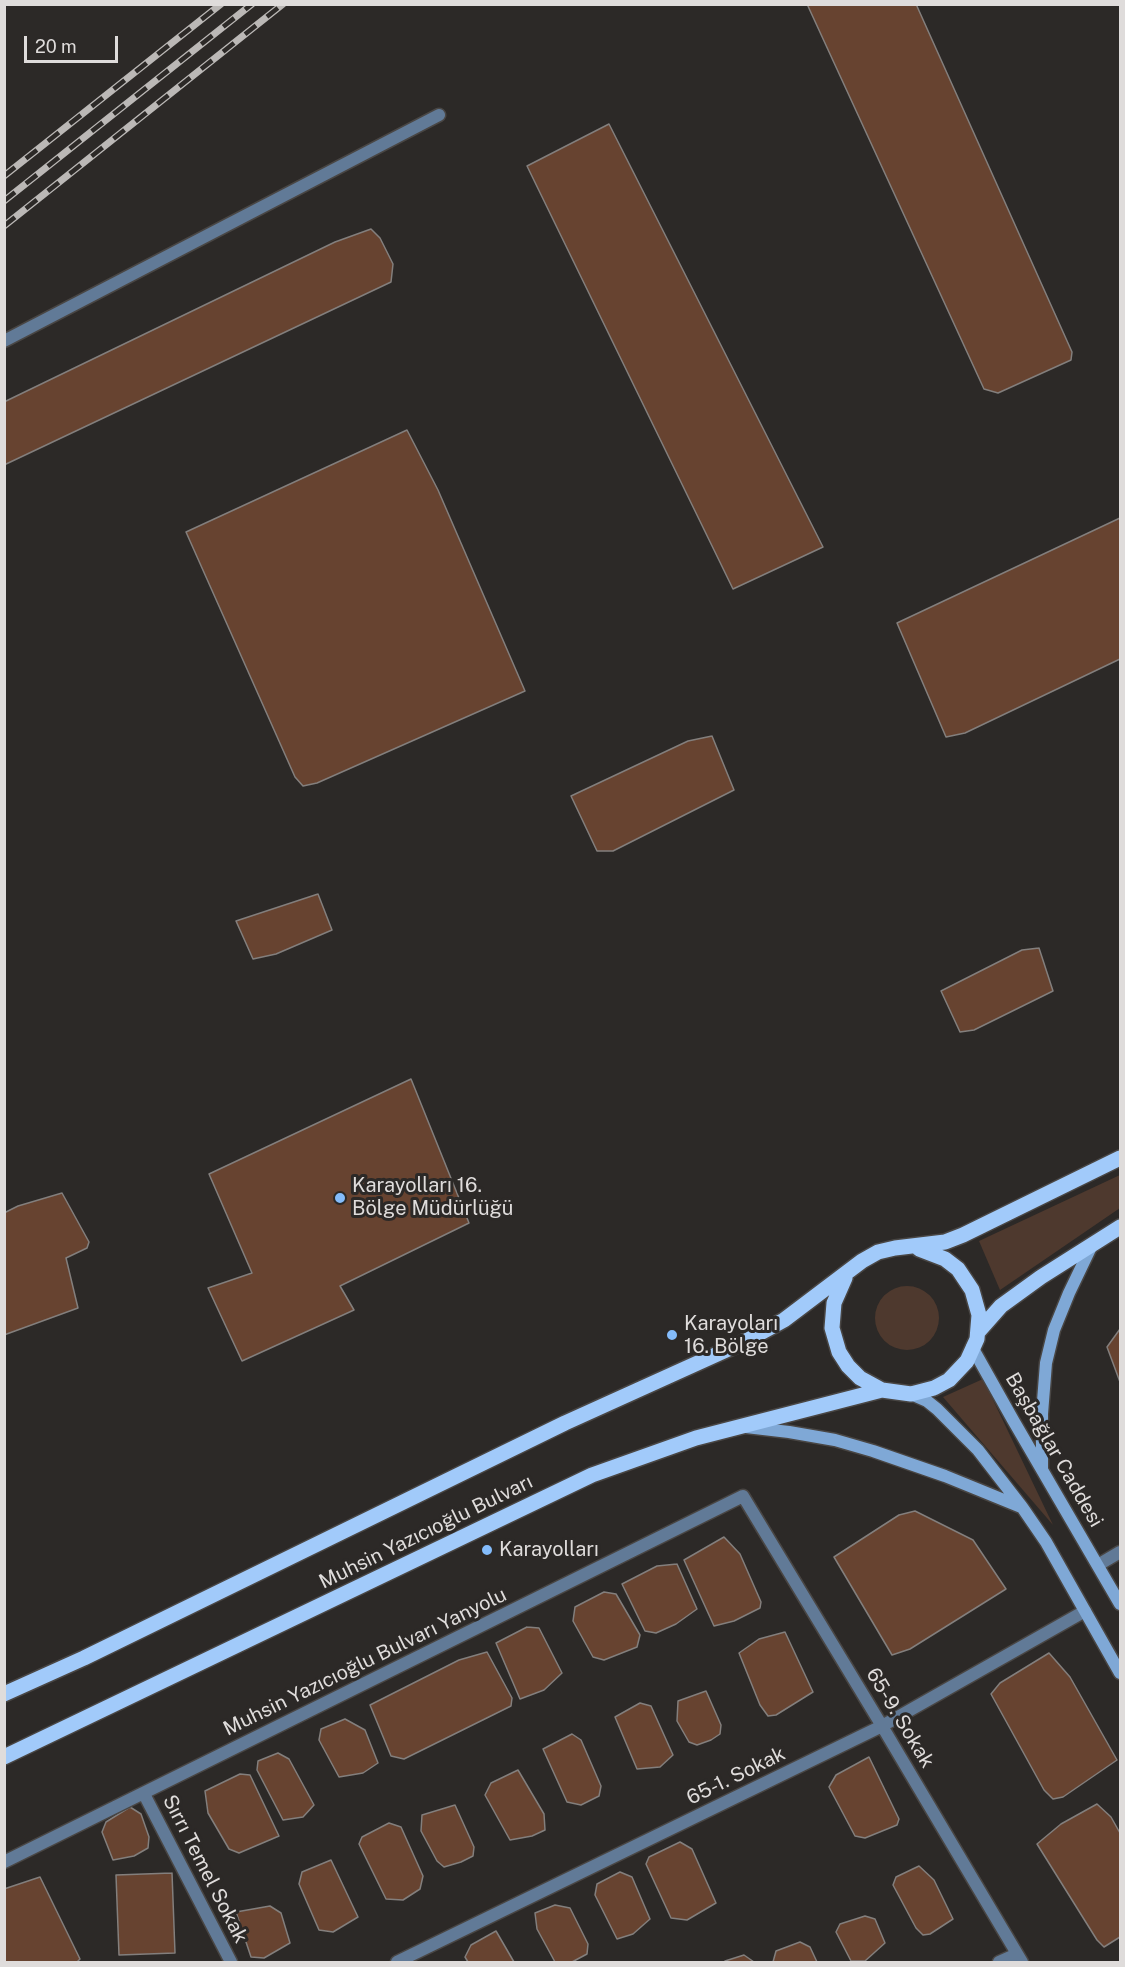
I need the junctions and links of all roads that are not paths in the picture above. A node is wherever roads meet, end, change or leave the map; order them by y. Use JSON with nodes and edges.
{"nodes":[{"id":1,"x":439,"y":115,"type":"dead end"},
{"id":2,"x":4,"y":341,"type":"edge"},
{"id":3,"x":1120,"y":1158,"type":"edge"},
{"id":4,"x":1120,"y":1227,"type":"edge"},
{"id":5,"x":1092,"y":1244,"type":"junction"},
{"id":6,"x":903,"y":1247,"type":"junction"},
{"id":7,"x":855,"y":1267,"type":"junction"},
{"id":8,"x":978,"y":1332,"type":"junction"},
{"id":9,"x":972,"y":1347,"type":"junction"},
{"id":10,"x":882,"y":1390,"type":"junction"},
{"id":11,"x":911,"y":1394,"type":"junction"},
{"id":12,"x":738,"y":1426,"type":"junction"},
{"id":13,"x":1042,"y":1471,"type":"junction"},
{"id":14,"x":743,"y":1496,"type":"joint"},
{"id":15,"x":1022,"y":1508,"type":"junction"},
{"id":16,"x":1120,"y":1552,"type":"edge"},
{"id":17,"x":1098,"y":1565,"type":"junction"},
{"id":18,"x":1120,"y":1604,"type":"edge"},
{"id":19,"x":1085,"y":1611,"type":"junction"},
{"id":20,"x":1120,"y":1673,"type":"edge"},
{"id":21,"x":4,"y":1694,"type":"edge"},
{"id":22,"x":882,"y":1726,"type":"junction"},
{"id":23,"x":4,"y":1757,"type":"edge"},
{"id":24,"x":144,"y":1794,"type":"junction"},
{"id":25,"x":4,"y":1862,"type":"edge"},
{"id":26,"x":1019,"y":1958,"type":"edge"},
{"id":27,"x":231,"y":1962,"type":"edge"},
{"id":28,"x":397,"y":1962,"type":"edge"},
{"id":29,"x":999,"y":1962,"type":"edge"}],
"edges":[{"from":1,"to":2,"type":"street"},
{"from":3,"to":6,"type":"main road","name":"Muhsin Yazıcıoğlu Bulvarı"},
{"from":4,"to":5,"type":"main road","name":"Muhsin Yazıcıoğlu Bulvarı"},
{"from":5,"to":8,"type":"main road","name":"Muhsin Yazıcıoğlu Bulvarı"},
{"from":5,"to":13,"type":"main road"},
{"from":6,"to":7,"type":"main road","name":"Muhsin Yazıcıoğlu Bulvarı"},
{"from":6,"to":8,"type":"main road","name":"Muhsin Yazıcıoğlu Bulvarı"},
{"from":7,"to":10,"type":"main road","name":"Muhsin Yazıcıoğlu Bulvarı"},
{"from":7,"to":21,"type":"main road","name":"Muhsin Yazıcıoğlu Bulvarı"},
{"from":8,"to":9,"type":"main road","name":"Muhsin Yazıcıoğlu Bulvarı"},
{"from":9,"to":11,"type":"main road","name":"Muhsin Yazıcıoğlu Bulvarı"},
{"from":9,"to":13,"type":"main road","name":"Başbağlar Caddesi"},
{"from":10,"to":11,"type":"main road","name":"Muhsin Yazıcıoğlu Bulvarı"},
{"from":10,"to":12,"type":"main road","name":"Muhsin Yazıcıoğlu Bulvarı"},
{"from":11,"to":15,"type":"main road"},
{"from":12,"to":15,"type":"main road"},
{"from":12,"to":23,"type":"main road","name":"Muhsin Yazıcıoğlu Bulvarı"},
{"from":13,"to":17,"type":"main road","name":"Başbağlar Caddesi"},
{"from":14,"to":22,"type":"street","name":"65-9. Sokak"},
{"from":14,"to":24,"type":"street","name":"Muhsin Yazıcıoğlu Bulvarı Yanyolu"},
{"from":15,"to":19,"type":"main road"},
{"from":16,"to":17,"type":"street"},
{"from":17,"to":18,"type":"main road","name":"Başbağlar Caddesi"},
{"from":19,"to":20,"type":"main road"},
{"from":19,"to":22,"type":"street","name":"65-1. Sokak"},
{"from":22,"to":26,"type":"street","name":"65-9. Sokak"},
{"from":22,"to":28,"type":"street","name":"65-1. Sokak"},
{"from":24,"to":25,"type":"street","name":"Muhsin Yazıcıoğlu Bulvarı Yanyolu"},
{"from":24,"to":27,"type":"street","name":"Sırrı Temel Sokak"},
{"from":26,"to":29,"type":"street"}]}
